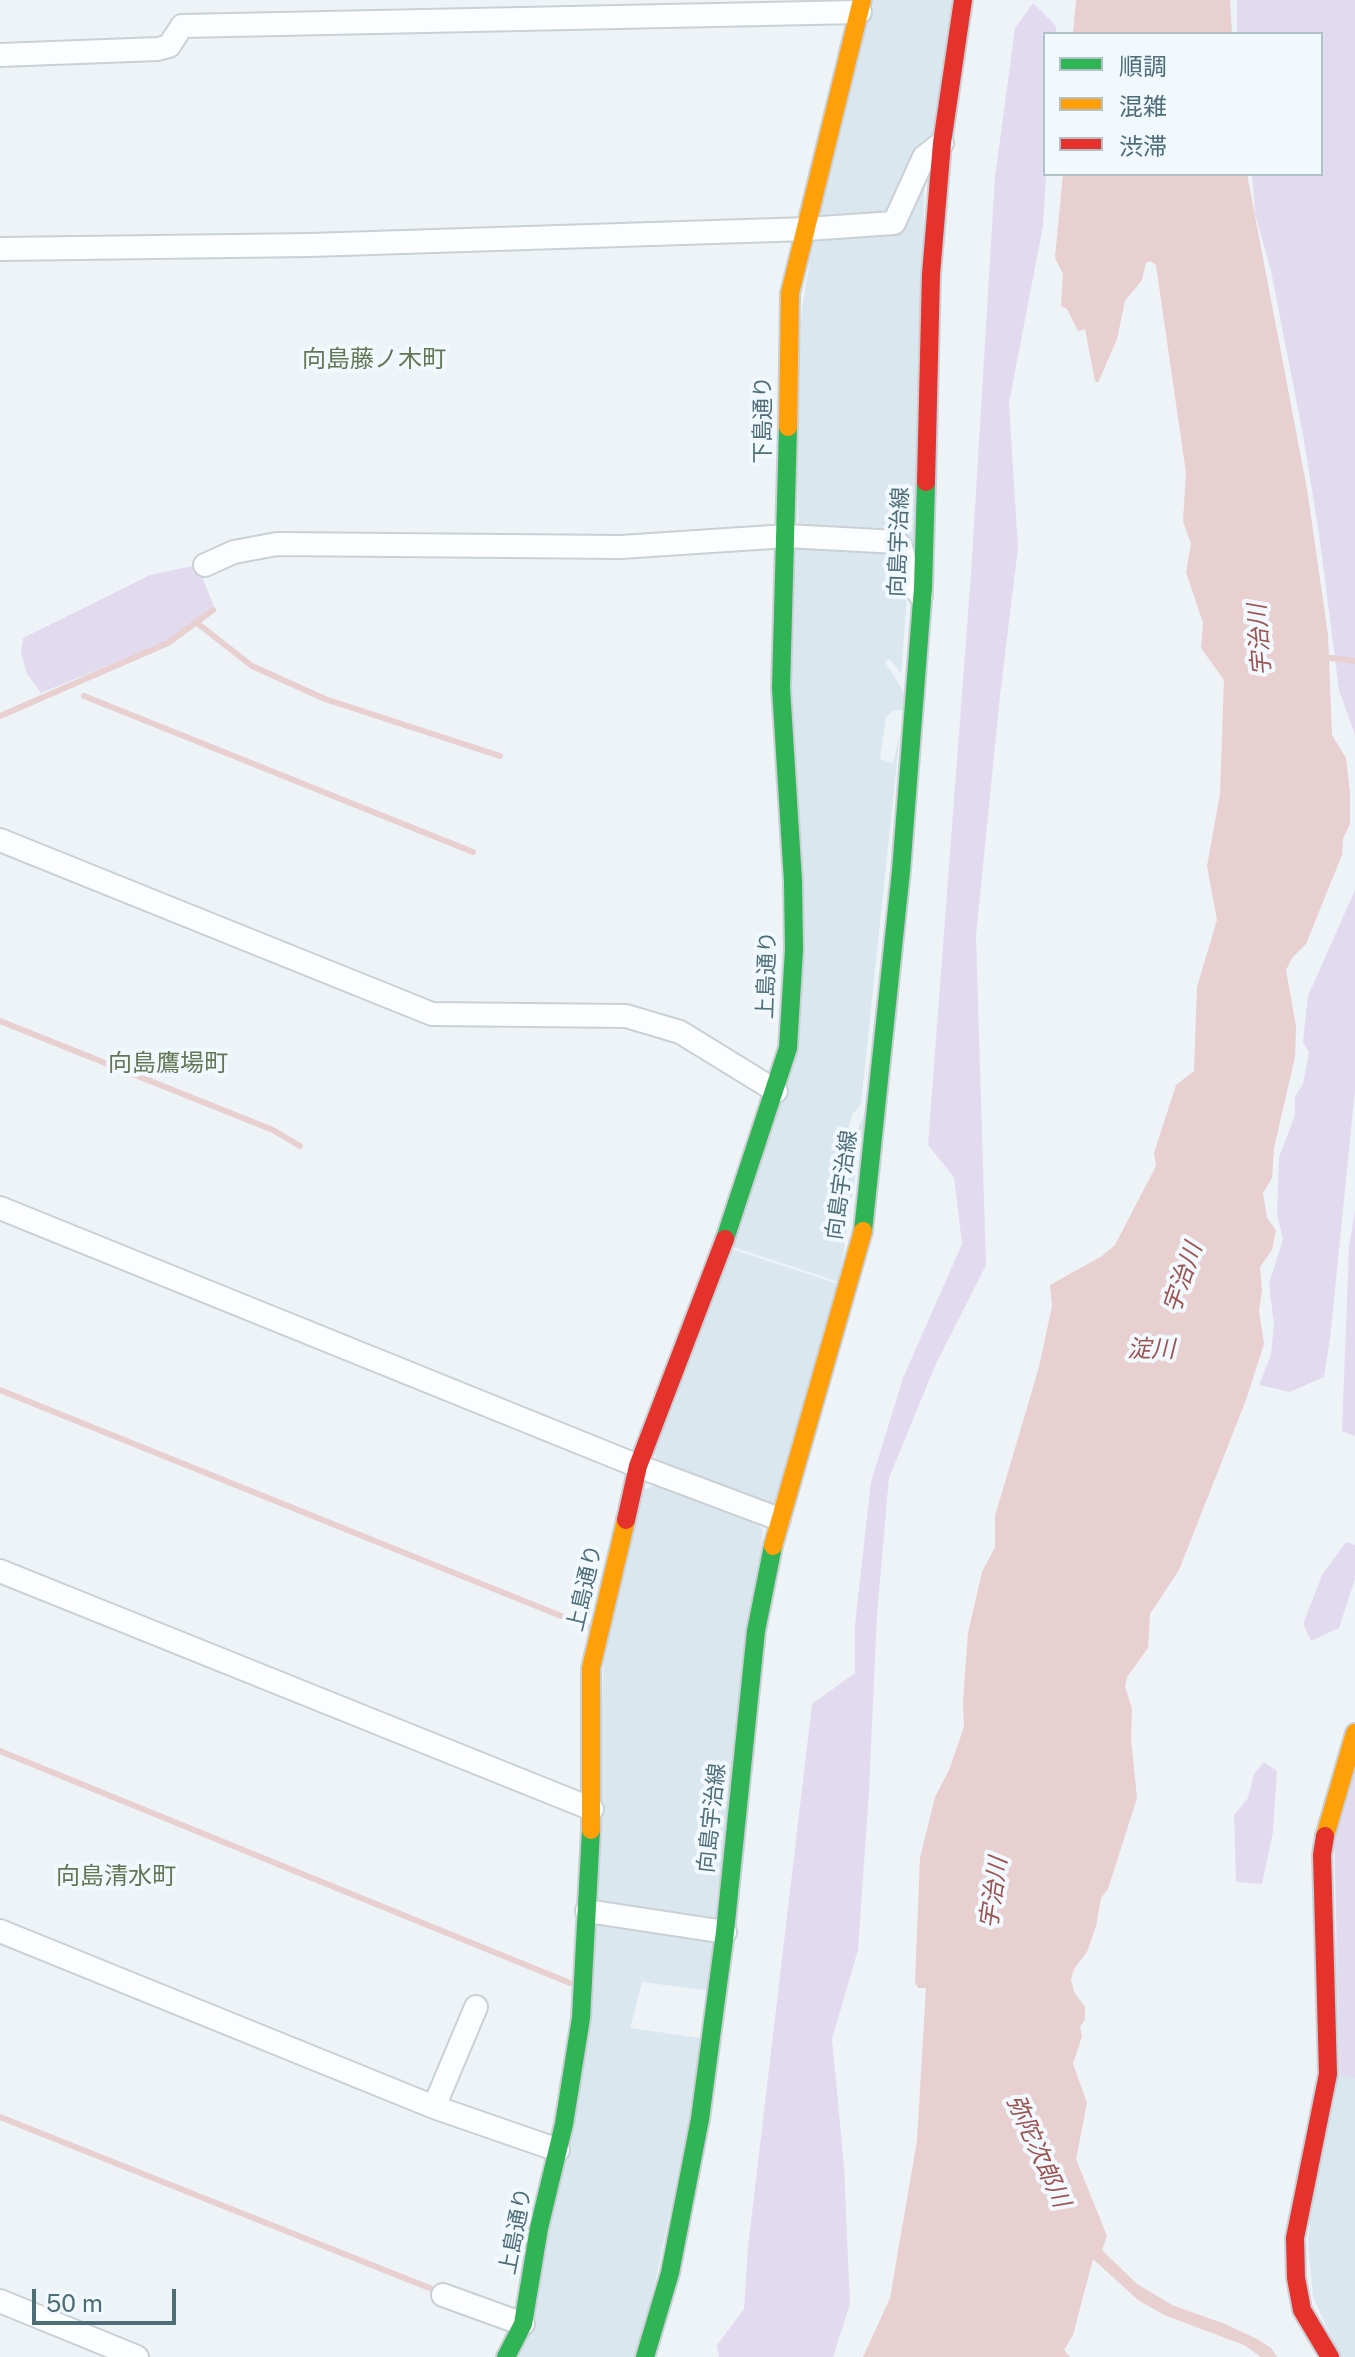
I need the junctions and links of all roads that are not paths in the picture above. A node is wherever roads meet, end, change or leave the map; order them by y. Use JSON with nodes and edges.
{"nodes":[{"id":1,"x":963,"y":0,"type":"edge"},
{"id":2,"x":861,"y":6,"type":"edge"},
{"id":3,"x":0,"y":55,"type":"edge"},
{"id":4,"x":942,"y":143,"type":"junction"},
{"id":5,"x":807,"y":229,"type":"junction"},
{"id":6,"x":0,"y":249,"type":"edge"},
{"id":7,"x":787,"y":536,"type":"junction"},
{"id":8,"x":205,"y":565,"type":"dead end"},
{"id":9,"x":922,"y":597,"type":"junction"},
{"id":10,"x":0,"y":840,"type":"edge"},
{"id":11,"x":791,"y":848,"type":"joint"},
{"id":12,"x":776,"y":1091,"type":"junction"},
{"id":13,"x":0,"y":1208,"type":"edge"},
{"id":14,"x":638,"y":1466,"type":"junction"},
{"id":15,"x":779,"y":1519,"type":"junction"},
{"id":16,"x":0,"y":1571,"type":"edge"},
{"id":17,"x":1355,"y":1733,"type":"edge"},
{"id":18,"x":592,"y":1809,"type":"junction"},
{"id":19,"x":587,"y":1911,"type":"junction"},
{"id":20,"x":0,"y":1931,"type":"edge"},
{"id":21,"x":725,"y":1932,"type":"junction"},
{"id":22,"x":476,"y":2007,"type":"dead end"},
{"id":23,"x":434,"y":2107,"type":"junction"},
{"id":24,"x":558,"y":2150,"type":"junction"},
{"id":25,"x":443,"y":2295,"type":"dead end"},
{"id":26,"x":0,"y":2301,"type":"edge"},
{"id":27,"x":523,"y":2324,"type":"junction"},
{"id":28,"x":137,"y":2357,"type":"edge"},
{"id":29,"x":506,"y":2357,"type":"edge"},
{"id":30,"x":645,"y":2357,"type":"edge"},
{"id":31,"x":1330,"y":2357,"type":"edge"}],
"edges":[{"from":1,"to":4,"type":"street","name":"向島宇治線"},
{"from":2,"to":3,"type":"street"},
{"from":2,"to":5,"type":"street","name":"下島通り"},
{"from":4,"to":5,"type":"street"},
{"from":4,"to":9,"type":"street","name":"向島宇治線"},
{"from":5,"to":6,"type":"street"},
{"from":5,"to":7,"type":"street","name":"下島通り"},
{"from":7,"to":8,"type":"street"},
{"from":7,"to":9,"type":"street"},
{"from":7,"to":11,"type":"street","name":"下島通り"},
{"from":9,"to":15,"type":"street","name":"向島宇治線"},
{"from":10,"to":12,"type":"street"},
{"from":11,"to":12,"type":"street","name":"上島通り"},
{"from":12,"to":14,"type":"street","name":"上島通り"},
{"from":13,"to":14,"type":"street"},
{"from":14,"to":15,"type":"street"},
{"from":14,"to":18,"type":"street","name":"上島通り"},
{"from":15,"to":21,"type":"street","name":"向島宇治線"},
{"from":16,"to":18,"type":"street"},
{"from":17,"to":31,"type":"street"},
{"from":18,"to":19,"type":"street","name":"上島通り"},
{"from":19,"to":21,"type":"street"},
{"from":19,"to":24,"type":"street","name":"上島通り"},
{"from":20,"to":23,"type":"street"},
{"from":21,"to":30,"type":"street","name":"向島宇治線"},
{"from":22,"to":23,"type":"street"},
{"from":23,"to":24,"type":"street"},
{"from":24,"to":27,"type":"street","name":"上島通り"},
{"from":25,"to":27,"type":"street"},
{"from":26,"to":28,"type":"street"},
{"from":27,"to":29,"type":"street","name":"上島通り"}]}
